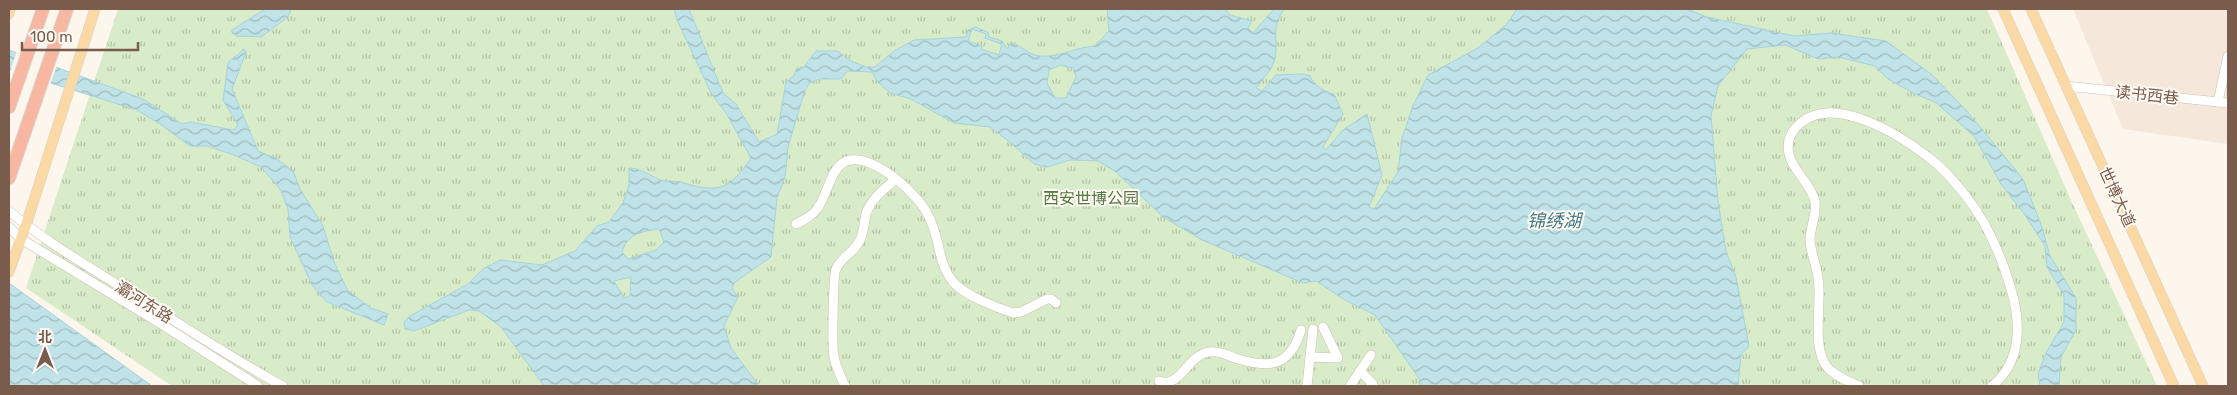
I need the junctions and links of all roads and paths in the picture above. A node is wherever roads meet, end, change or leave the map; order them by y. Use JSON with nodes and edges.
{"nodes":[{"id":1,"x":10,"y":9,"type":"edge"},
{"id":2,"x":43,"y":9,"type":"edge"},
{"id":3,"x":68,"y":9,"type":"edge"},
{"id":4,"x":95,"y":9,"type":"edge"},
{"id":5,"x":2003,"y":9,"type":"edge"},
{"id":6,"x":2031,"y":9,"type":"edge"},
{"id":7,"x":9,"y":14,"type":"edge"},
{"id":8,"x":2228,"y":56,"type":"edge"},
{"id":9,"x":2066,"y":86,"type":"junction"},
{"id":10,"x":2218,"y":102,"type":"junction"},
{"id":11,"x":2228,"y":103,"type":"edge"},
{"id":12,"x":9,"y":107,"type":"edge"},
{"id":13,"x":9,"y":178,"type":"edge"},
{"id":14,"x":896,"y":179,"type":"junction"},
{"id":15,"x":9,"y":211,"type":"edge"},
{"id":16,"x":796,"y":224,"type":"dead end"},
{"id":17,"x":26,"y":225,"type":"junction"},
{"id":18,"x":9,"y":227,"type":"edge"},
{"id":19,"x":21,"y":239,"type":"junction"},
{"id":20,"x":9,"y":272,"type":"edge"},
{"id":21,"x":1056,"y":303,"type":"dead end"},
{"id":22,"x":1323,"y":328,"type":"dead end"},
{"id":23,"x":1313,"y":329,"type":"dead end"},
{"id":24,"x":1301,"y":330,"type":"dead end"},
{"id":25,"x":1371,"y":355,"type":"dead end"},
{"id":26,"x":1310,"y":356,"type":"junction"},
{"id":27,"x":1360,"y":371,"type":"junction"},
{"id":28,"x":1159,"y":381,"type":"dead end"},
{"id":29,"x":258,"y":386,"type":"edge"},
{"id":30,"x":283,"y":386,"type":"edge"},
{"id":31,"x":845,"y":386,"type":"edge"},
{"id":32,"x":1307,"y":386,"type":"edge"},
{"id":33,"x":1350,"y":386,"type":"edge"},
{"id":34,"x":1371,"y":386,"type":"edge"},
{"id":35,"x":1859,"y":386,"type":"edge"},
{"id":36,"x":1992,"y":386,"type":"edge"},
{"id":37,"x":2174,"y":386,"type":"edge"},
{"id":38,"x":2203,"y":386,"type":"edge"}],
"edges":[{"from":1,"to":7,"type":"main road"},
{"from":2,"to":12,"type":"highway"},
{"from":3,"to":13,"type":"highway"},
{"from":4,"to":17,"type":"main road"},
{"from":5,"to":37,"type":"main road","name":"世博大道"},
{"from":6,"to":9,"type":"main road","name":"世博大道"},
{"from":8,"to":10,"type":"street"},
{"from":9,"to":10,"type":"street","name":"读书西巷"},
{"from":9,"to":38,"type":"main road","name":"世博大道"},
{"from":10,"to":11,"type":"street","name":"读书西巷"},
{"from":14,"to":16,"type":"street"},
{"from":14,"to":21,"type":"street"},
{"from":14,"to":31,"type":"street"},
{"from":15,"to":17,"type":"street","name":"灞河东路"},
{"from":17,"to":19,"type":"main road"},
{"from":17,"to":30,"type":"street","name":"灞河东路"},
{"from":18,"to":19,"type":"street","name":"灞河东路"},
{"from":19,"to":20,"type":"main road"},
{"from":19,"to":29,"type":"street","name":"灞河东路"},
{"from":22,"to":26,"type":"street"},
{"from":23,"to":26,"type":"street"},
{"from":24,"to":28,"type":"street"},
{"from":25,"to":27,"type":"street"},
{"from":26,"to":32,"type":"street"},
{"from":27,"to":33,"type":"street"},
{"from":27,"to":34,"type":"street"},
{"from":35,"to":36,"type":"street"}]}
